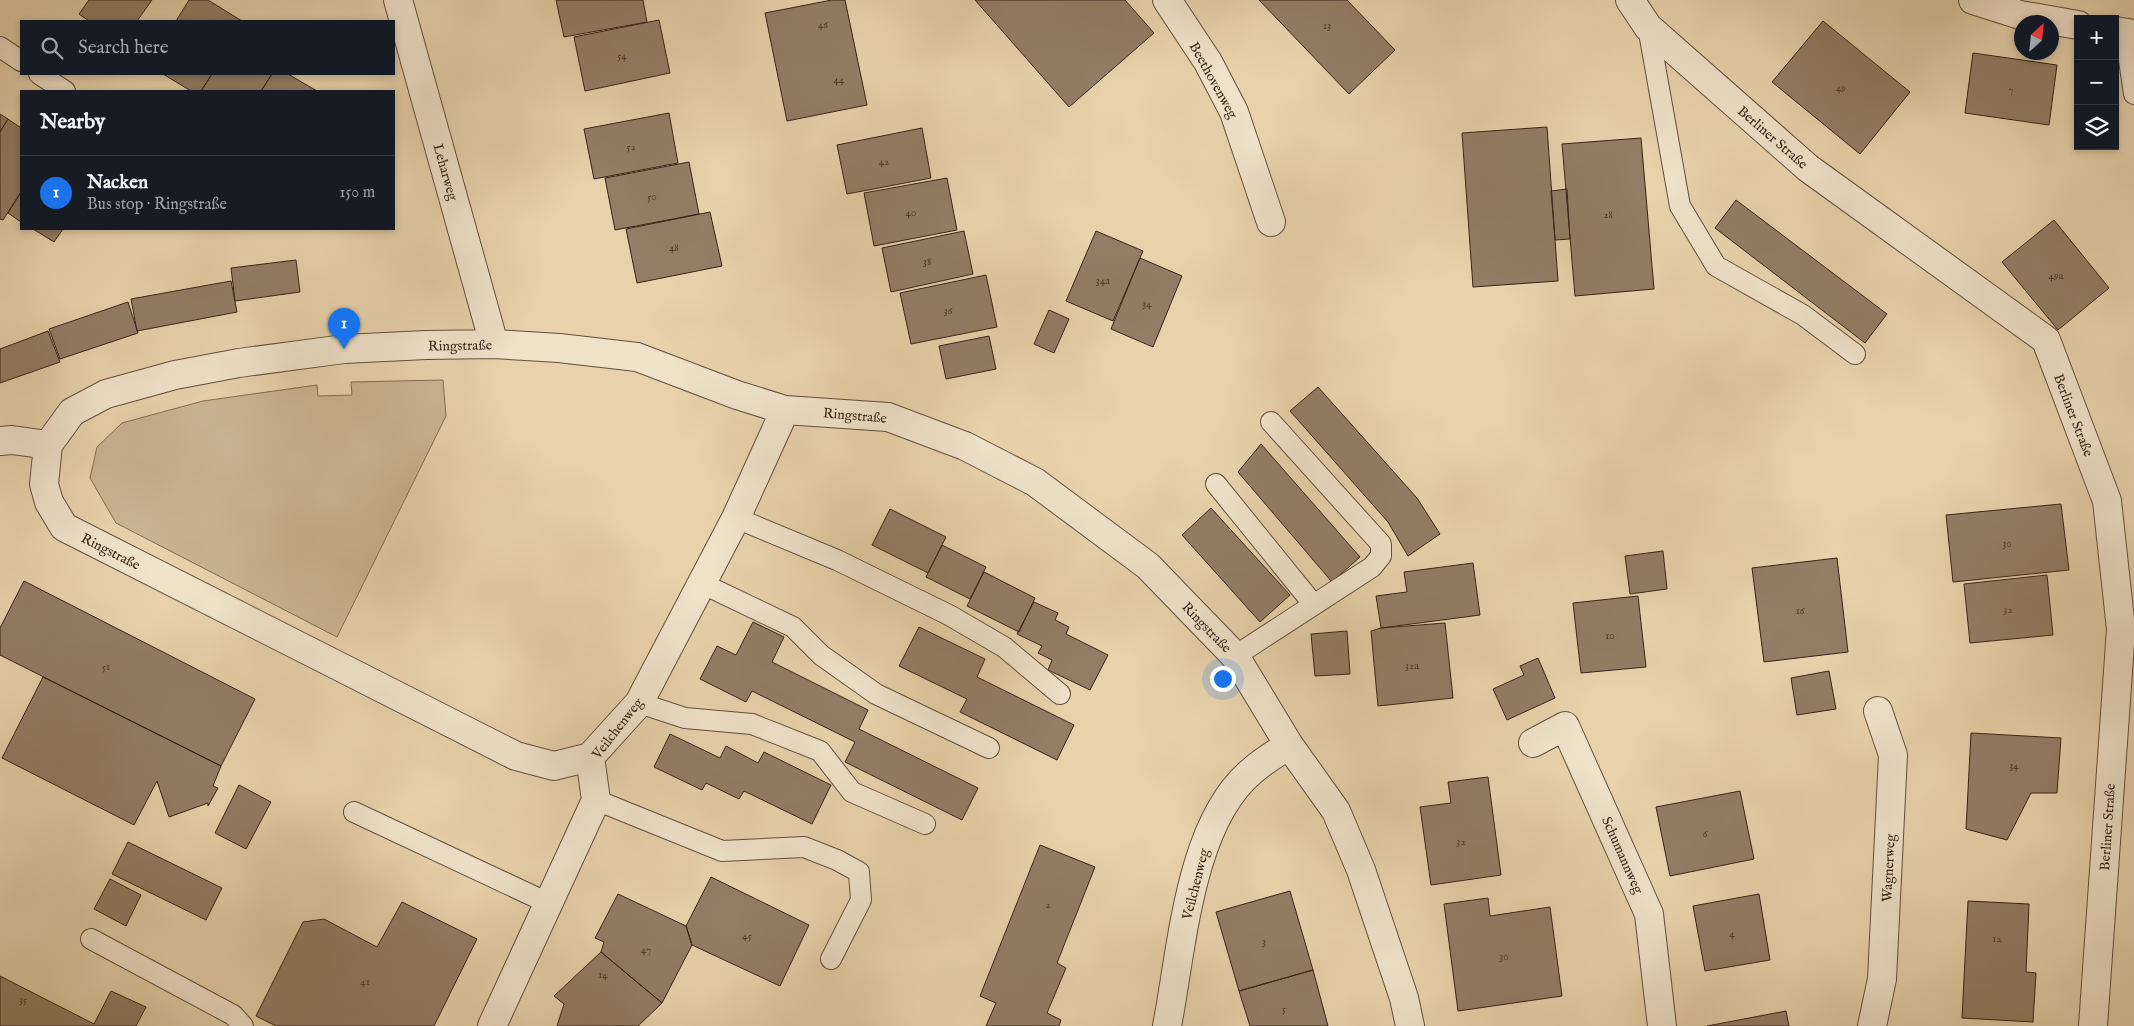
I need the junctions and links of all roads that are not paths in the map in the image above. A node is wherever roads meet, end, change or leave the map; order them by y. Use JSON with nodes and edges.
{"nodes":[{"id":1,"x":398,"y":0,"type":"edge"},
{"id":2,"x":1167,"y":0,"type":"edge"},
{"id":3,"x":1630,"y":0,"type":"edge"},
{"id":4,"x":1973,"y":0,"type":"edge"},
{"id":5,"x":2074,"y":24,"type":"edge"},
{"id":6,"x":1648,"y":27,"type":"junction"},
{"id":7,"x":2125,"y":33,"type":"edge"},
{"id":8,"x":0,"y":47,"type":"edge"},
{"id":9,"x":20,"y":60,"type":"edge"},
{"id":10,"x":41,"y":75,"type":"edge"},
{"id":11,"x":63,"y":90,"type":"edge"},
{"id":12,"x":2134,"y":94,"type":"edge"},
{"id":13,"x":1271,"y":222,"type":"dead end"},
{"id":14,"x":494,"y":344,"type":"junction"},
{"id":15,"x":1855,"y":354,"type":"dead end"},
{"id":16,"x":785,"y":410,"type":"junction"},
{"id":17,"x":1271,"y":422,"type":"dead end"},
{"id":18,"x":0,"y":441,"type":"edge"},
{"id":19,"x":48,"y":445,"type":"junction"},
{"id":20,"x":1216,"y":484,"type":"dead end"},
{"id":21,"x":736,"y":518,"type":"junction"},
{"id":22,"x":701,"y":583,"type":"junction"},
{"id":23,"x":1314,"y":605,"type":"junction"},
{"id":24,"x":1235,"y":656,"type":"junction"},
{"id":25,"x":1060,"y":694,"type":"dead end"},
{"id":26,"x":639,"y":703,"type":"junction"},
{"id":27,"x":1878,"y":711,"type":"dead end"},
{"id":28,"x":1533,"y":743,"type":"dead end"},
{"id":29,"x":1289,"y":745,"type":"junction"},
{"id":30,"x":989,"y":748,"type":"dead end"},
{"id":31,"x":590,"y":757,"type":"junction"},
{"id":32,"x":596,"y":800,"type":"junction"},
{"id":33,"x":354,"y":812,"type":"dead end"},
{"id":34,"x":925,"y":824,"type":"dead end"},
{"id":35,"x":548,"y":904,"type":"junction"},
{"id":36,"x":91,"y":939,"type":"dead end"},
{"id":37,"x":831,"y":959,"type":"dead end"},
{"id":38,"x":243,"y":1026,"type":"edge"},
{"id":39,"x":492,"y":1026,"type":"edge"},
{"id":40,"x":1167,"y":1026,"type":"edge"},
{"id":41,"x":1410,"y":1026,"type":"edge"},
{"id":42,"x":1662,"y":1026,"type":"edge"},
{"id":43,"x":1872,"y":1026,"type":"edge"},
{"id":44,"x":2093,"y":1026,"type":"edge"}],
"edges":[{"from":1,"to":14,"type":"street","name":"Leharweg"},
{"from":2,"to":13,"type":"street","name":"Beethovenweg"},
{"from":3,"to":6,"type":"street","name":"Berliner Straße"},
{"from":4,"to":5,"type":"street"},
{"from":6,"to":15,"type":"lane"},
{"from":6,"to":44,"type":"street","name":"Berliner Straße"},
{"from":7,"to":12,"type":"lane"},
{"from":8,"to":9,"type":"lane"},
{"from":10,"to":11,"type":"lane"},
{"from":14,"to":16,"type":"street","name":"Ringstraße"},
{"from":14,"to":19,"type":"street","name":"Ringstraße"},
{"from":16,"to":21,"type":"street","name":"Veilchenweg"},
{"from":16,"to":24,"type":"street","name":"Ringstraße"},
{"from":17,"to":23,"type":"lane"},
{"from":18,"to":19,"type":"street"},
{"from":19,"to":31,"type":"street","name":"Ringstraße"},
{"from":20,"to":23,"type":"lane"},
{"from":21,"to":22,"type":"street","name":"Veilchenweg"},
{"from":21,"to":25,"type":"lane"},
{"from":22,"to":26,"type":"street","name":"Veilchenweg"},
{"from":22,"to":30,"type":"lane"},
{"from":23,"to":24,"type":"lane"},
{"from":24,"to":29,"type":"street","name":"Ringstraße"},
{"from":26,"to":31,"type":"street","name":"Veilchenweg"},
{"from":26,"to":34,"type":"lane"},
{"from":27,"to":43,"type":"street","name":"Wagnerweg"},
{"from":28,"to":42,"type":"street","name":"Schumannweg"},
{"from":29,"to":40,"type":"street","name":"Veilchenweg"},
{"from":29,"to":41,"type":"street","name":"Ringstraße"},
{"from":31,"to":32,"type":"street","name":"Veilchenweg"},
{"from":32,"to":35,"type":"street"},
{"from":32,"to":37,"type":"lane"},
{"from":33,"to":35,"type":"lane"},
{"from":35,"to":39,"type":"street"},
{"from":36,"to":38,"type":"lane"}]}
